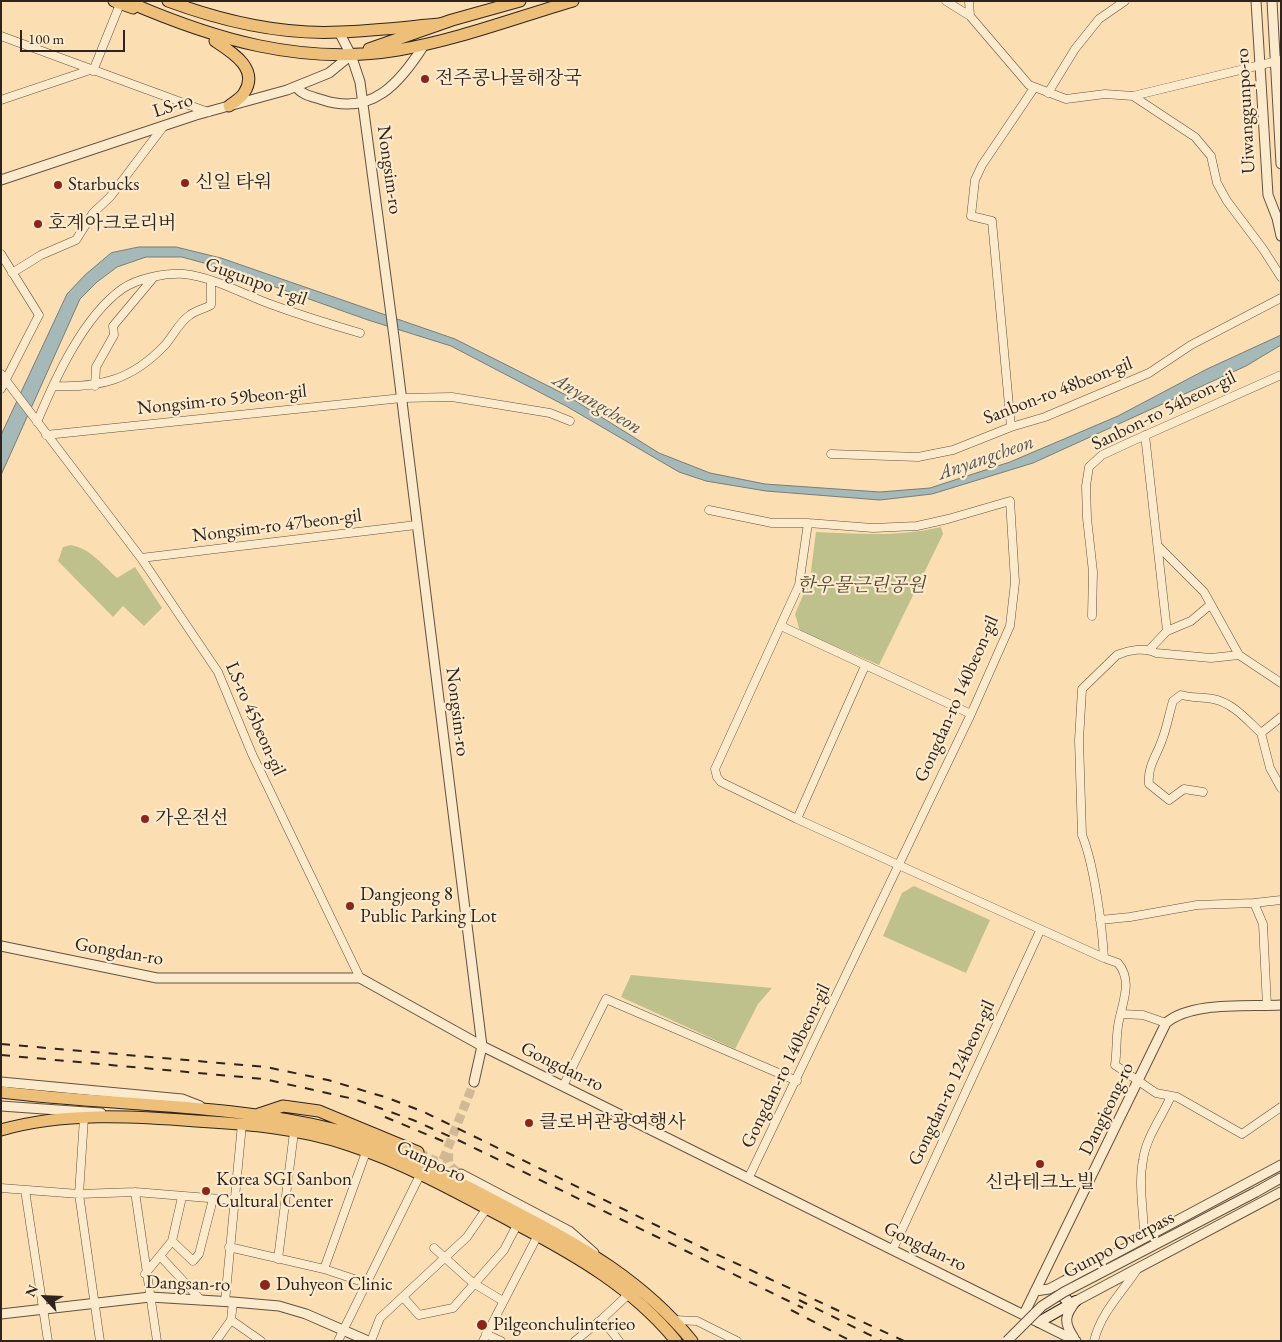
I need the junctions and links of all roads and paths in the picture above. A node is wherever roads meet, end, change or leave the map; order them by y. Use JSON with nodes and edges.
{"nodes":[{"id":1,"x":520,"y":1,"type":"edge"},
{"id":2,"x":573,"y":1,"type":"edge"},
{"id":3,"x":946,"y":1,"type":"edge"},
{"id":4,"x":969,"y":1,"type":"edge"},
{"id":5,"x":1125,"y":1,"type":"edge"},
{"id":6,"x":1256,"y":1,"type":"edge"},
{"id":7,"x":1272,"y":1,"type":"edge"},
{"id":8,"x":120,"y":2,"type":"edge"},
{"id":9,"x":169,"y":2,"type":"edge"},
{"id":10,"x":970,"y":16,"type":"junction"},
{"id":11,"x":440,"y":24,"type":"junction"},
{"id":12,"x":201,"y":32,"type":"junction"},
{"id":13,"x":339,"y":32,"type":"junction"},
{"id":14,"x":1,"y":36,"type":"edge"},
{"id":15,"x":424,"y":45,"type":"junction"},
{"id":16,"x":350,"y":55,"type":"junction"},
{"id":17,"x":1278,"y":61,"type":"edge"},
{"id":18,"x":1260,"y":66,"type":"junction"},
{"id":19,"x":92,"y":71,"type":"junction"},
{"id":20,"x":296,"y":86,"type":"junction"},
{"id":21,"x":1034,"y":88,"type":"junction"},
{"id":22,"x":1048,"y":93,"type":"junction"},
{"id":23,"x":1133,"y":96,"type":"junction"},
{"id":24,"x":1,"y":100,"type":"edge"},
{"id":25,"x":362,"y":103,"type":"junction"},
{"id":26,"x":229,"y":106,"type":"junction"},
{"id":27,"x":208,"y":112,"type":"junction"},
{"id":28,"x":163,"y":127,"type":"junction"},
{"id":29,"x":1281,"y":164,"type":"edge"},
{"id":30,"x":1,"y":180,"type":"edge"},
{"id":31,"x":1281,"y":204,"type":"edge"},
{"id":32,"x":1277,"y":218,"type":"junction"},
{"id":33,"x":1281,"y":236,"type":"edge"},
{"id":34,"x":1,"y":254,"type":"edge"},
{"id":35,"x":12,"y":273,"type":"junction"},
{"id":36,"x":154,"y":277,"type":"junction"},
{"id":37,"x":1281,"y":277,"type":"edge"},
{"id":38,"x":211,"y":282,"type":"junction"},
{"id":39,"x":1281,"y":298,"type":"edge"},
{"id":40,"x":360,"y":333,"type":"dead end"},
{"id":41,"x":1281,"y":375,"type":"edge"},
{"id":42,"x":5,"y":379,"type":"edge"},
{"id":43,"x":53,"y":386,"type":"junction"},
{"id":44,"x":95,"y":386,"type":"junction"},
{"id":45,"x":1,"y":389,"type":"edge"},
{"id":46,"x":402,"y":398,"type":"junction"},
{"id":47,"x":36,"y":421,"type":"junction"},
{"id":48,"x":570,"y":421,"type":"dead end"},
{"id":49,"x":1011,"y":426,"type":"junction"},
{"id":50,"x":46,"y":435,"type":"junction"},
{"id":51,"x":1145,"y":436,"type":"junction"},
{"id":52,"x":831,"y":454,"type":"dead end"},
{"id":53,"x":709,"y":510,"type":"dead end"},
{"id":54,"x":808,"y":523,"type":"junction"},
{"id":55,"x":416,"y":526,"type":"junction"},
{"id":56,"x":1158,"y":546,"type":"junction"},
{"id":57,"x":141,"y":558,"type":"junction"},
{"id":58,"x":1210,"y":605,"type":"junction"},
{"id":59,"x":1092,"y":616,"type":"dead end"},
{"id":60,"x":781,"y":626,"type":"junction"},
{"id":61,"x":1167,"y":631,"type":"junction"},
{"id":62,"x":1149,"y":650,"type":"junction"},
{"id":63,"x":1239,"y":655,"type":"junction"},
{"id":64,"x":865,"y":666,"type":"junction"},
{"id":65,"x":1281,"y":683,"type":"edge"},
{"id":66,"x":971,"y":714,"type":"junction"},
{"id":67,"x":1281,"y":717,"type":"edge"},
{"id":68,"x":1261,"y":733,"type":"junction"},
{"id":69,"x":1281,"y":788,"type":"edge"},
{"id":70,"x":1202,"y":792,"type":"dead end"},
{"id":71,"x":797,"y":820,"type":"junction"},
{"id":72,"x":900,"y":866,"type":"junction"},
{"id":73,"x":1281,"y":900,"type":"edge"},
{"id":74,"x":1254,"y":903,"type":"junction"},
{"id":75,"x":1100,"y":920,"type":"junction"},
{"id":76,"x":1040,"y":931,"type":"junction"},
{"id":77,"x":1,"y":946,"type":"edge"},
{"id":78,"x":1104,"y":958,"type":"junction"},
{"id":79,"x":360,"y":978,"type":"junction"},
{"id":80,"x":1281,"y":1004,"type":"edge"},
{"id":81,"x":1267,"y":1006,"type":"junction"},
{"id":82,"x":1121,"y":1014,"type":"junction"},
{"id":83,"x":1166,"y":1024,"type":"junction"},
{"id":84,"x":482,"y":1046,"type":"junction"},
{"id":85,"x":797,"y":1081,"type":"junction"},
{"id":86,"x":1138,"y":1081,"type":"junction"},
{"id":87,"x":1,"y":1082,"type":"edge"},
{"id":88,"x":474,"y":1082,"type":"tunnel mouth"},
{"id":89,"x":563,"y":1086,"type":"junction"},
{"id":90,"x":1,"y":1092,"type":"edge"},
{"id":91,"x":1171,"y":1096,"type":"junction"},
{"id":92,"x":1,"y":1106,"type":"edge"},
{"id":93,"x":1281,"y":1107,"type":"edge"},
{"id":94,"x":210,"y":1110,"type":"junction"},
{"id":95,"x":256,"y":1115,"type":"junction"},
{"id":96,"x":130,"y":1116,"type":"junction"},
{"id":97,"x":84,"y":1118,"type":"junction"},
{"id":98,"x":242,"y":1124,"type":"junction"},
{"id":99,"x":1,"y":1130,"type":"edge"},
{"id":100,"x":294,"y":1132,"type":"junction"},
{"id":101,"x":366,"y":1152,"type":"junction"},
{"id":102,"x":418,"y":1152,"type":"tunnel mouth"},
{"id":103,"x":1281,"y":1165,"type":"edge"},
{"id":104,"x":420,"y":1174,"type":"junction"},
{"id":105,"x":461,"y":1174,"type":"tunnel mouth"},
{"id":106,"x":749,"y":1177,"type":"junction"},
{"id":107,"x":1281,"y":1178,"type":"edge"},
{"id":108,"x":1,"y":1188,"type":"edge"},
{"id":109,"x":25,"y":1190,"type":"junction"},
{"id":110,"x":134,"y":1192,"type":"junction"},
{"id":111,"x":1281,"y":1192,"type":"edge"},
{"id":112,"x":79,"y":1194,"type":"junction"},
{"id":113,"x":182,"y":1197,"type":"junction"},
{"id":114,"x":213,"y":1199,"type":"junction"},
{"id":115,"x":233,"y":1200,"type":"junction"},
{"id":116,"x":487,"y":1208,"type":"junction"},
{"id":117,"x":518,"y":1225,"type":"junction"},
{"id":118,"x":538,"y":1235,"type":"junction"},
{"id":119,"x":1144,"y":1237,"type":"junction"},
{"id":120,"x":172,"y":1241,"type":"junction"},
{"id":121,"x":229,"y":1247,"type":"junction"},
{"id":122,"x":434,"y":1248,"type":"dead end"},
{"id":123,"x":893,"y":1249,"type":"junction"},
{"id":124,"x":598,"y":1256,"type":"junction"},
{"id":125,"x":160,"y":1257,"type":"junction"},
{"id":126,"x":278,"y":1259,"type":"junction"},
{"id":127,"x":445,"y":1259,"type":"junction"},
{"id":128,"x":1139,"y":1267,"type":"junction"},
{"id":129,"x":324,"y":1269,"type":"junction"},
{"id":130,"x":146,"y":1274,"type":"junction"},
{"id":131,"x":1068,"y":1279,"type":"junction"},
{"id":132,"x":473,"y":1283,"type":"junction"},
{"id":133,"x":366,"y":1284,"type":"junction"},
{"id":134,"x":1036,"y":1291,"type":"junction"},
{"id":135,"x":630,"y":1294,"type":"junction"},
{"id":136,"x":648,"y":1295,"type":"junction"},
{"id":137,"x":150,"y":1296,"type":"junction"},
{"id":138,"x":403,"y":1297,"type":"junction"},
{"id":139,"x":202,"y":1300,"type":"junction"},
{"id":140,"x":503,"y":1301,"type":"junction"},
{"id":141,"x":1076,"y":1301,"type":"junction"},
{"id":142,"x":229,"y":1302,"type":"junction"},
{"id":143,"x":94,"y":1303,"type":"junction"},
{"id":144,"x":43,"y":1310,"type":"junction"},
{"id":145,"x":1,"y":1314,"type":"edge"},
{"id":146,"x":1024,"y":1314,"type":"junction"},
{"id":147,"x":602,"y":1319,"type":"junction"},
{"id":148,"x":231,"y":1320,"type":"junction"},
{"id":149,"x":674,"y":1320,"type":"junction"},
{"id":150,"x":1039,"y":1322,"type":"junction"},
{"id":151,"x":342,"y":1332,"type":"junction"},
{"id":152,"x":484,"y":1338,"type":"edge"},
{"id":153,"x":258,"y":1340,"type":"edge"},
{"id":154,"x":1076,"y":1340,"type":"edge"},
{"id":155,"x":48,"y":1341,"type":"edge"},
{"id":156,"x":100,"y":1341,"type":"edge"},
{"id":157,"x":157,"y":1341,"type":"edge"},
{"id":158,"x":216,"y":1341,"type":"edge"},
{"id":159,"x":338,"y":1341,"type":"edge"},
{"id":160,"x":369,"y":1341,"type":"edge"},
{"id":161,"x":501,"y":1341,"type":"edge"},
{"id":162,"x":575,"y":1341,"type":"edge"},
{"id":163,"x":619,"y":1341,"type":"edge"},
{"id":164,"x":676,"y":1341,"type":"edge"},
{"id":165,"x":692,"y":1341,"type":"edge"},
{"id":166,"x":737,"y":1341,"type":"edge"},
{"id":167,"x":1007,"y":1341,"type":"edge"},
{"id":168,"x":1094,"y":1341,"type":"edge"}],
"edges":[{"from":1,"to":11,"type":"main road"},
{"from":2,"to":15,"type":"main road"},
{"from":3,"to":10,"type":"street"},
{"from":4,"to":10,"type":"street"},
{"from":5,"to":22,"type":"street"},
{"from":6,"to":18,"type":"street","name":"Uiwanggunpo-ro"},
{"from":7,"to":17,"type":"street","name":"Uiwanggunpo-ro"},
{"from":8,"to":12,"type":"main road"},
{"from":8,"to":19,"type":"street"},
{"from":9,"to":13,"type":"main road"},
{"from":10,"to":21,"type":"street"},
{"from":11,"to":13,"type":"main road"},
{"from":11,"to":16,"type":"main road"},
{"from":12,"to":16,"type":"main road"},
{"from":12,"to":26,"type":"main road"},
{"from":13,"to":16,"type":"street","name":"Nongsim-ro"},
{"from":14,"to":19,"type":"street"},
{"from":15,"to":16,"type":"main road"},
{"from":15,"to":25,"type":"street"},
{"from":16,"to":20,"type":"street","name":"LS-ro"},
{"from":16,"to":25,"type":"street","name":"Nongsim-ro"},
{"from":17,"to":18,"type":"street"},
{"from":17,"to":29,"type":"street","name":"Uiwanggunpo-ro"},
{"from":18,"to":23,"type":"street"},
{"from":18,"to":32,"type":"street","name":"Uiwanggunpo-ro"},
{"from":19,"to":24,"type":"street"},
{"from":19,"to":27,"type":"street"},
{"from":20,"to":25,"type":"street"},
{"from":20,"to":26,"type":"street","name":"LS-ro"},
{"from":21,"to":22,"type":"street"},
{"from":21,"to":49,"type":"street"},
{"from":22,"to":23,"type":"street"},
{"from":23,"to":37,"type":"street"},
{"from":25,"to":46,"type":"street","name":"Nongsim-ro"},
{"from":26,"to":27,"type":"street","name":"LS-ro"},
{"from":27,"to":28,"type":"street","name":"LS-ro"},
{"from":28,"to":30,"type":"street","name":"LS-ro"},
{"from":28,"to":35,"type":"street"},
{"from":31,"to":32,"type":"street","name":"Uiwanggunpo-ro"},
{"from":32,"to":33,"type":"street","name":"Uiwanggunpo-ro"},
{"from":34,"to":35,"type":"street"},
{"from":35,"to":42,"type":"street"},
{"from":36,"to":38,"type":"street","name":"Gugunpo 1-gil"},
{"from":36,"to":43,"type":"street","name":"Gugunpo 1-gil"},
{"from":36,"to":44,"type":"street"},
{"from":38,"to":40,"type":"street","name":"Gugunpo 1-gil"},
{"from":38,"to":44,"type":"street"},
{"from":39,"to":49,"type":"street","name":"Sanbon-ro 48beon-gil"},
{"from":41,"to":51,"type":"street","name":"Sanbon-ro 54beon-gil"},
{"from":42,"to":45,"type":"street"},
{"from":42,"to":47,"type":"street","name":"LS-ro 45beon-gil"},
{"from":43,"to":44,"type":"street"},
{"from":43,"to":47,"type":"street","name":"Gugunpo 1-gil"},
{"from":46,"to":48,"type":"street","name":"Nongsim-ro 59beon-gil"},
{"from":46,"to":50,"type":"street","name":"Nongsim-ro 59beon-gil"},
{"from":46,"to":55,"type":"street","name":"Nongsim-ro"},
{"from":47,"to":50,"type":"street","name":"LS-ro 45beon-gil"},
{"from":49,"to":52,"type":"street","name":"Sanbon-ro 48beon-gil"},
{"from":50,"to":57,"type":"street","name":"LS-ro 45beon-gil"},
{"from":51,"to":56,"type":"street"},
{"from":51,"to":59,"type":"street","name":"Sanbon-ro 54beon-gil"},
{"from":53,"to":54,"type":"street","name":"Gongdan-ro 140beon-gil"},
{"from":54,"to":60,"type":"street"},
{"from":54,"to":66,"type":"street","name":"Gongdan-ro 140beon-gil"},
{"from":55,"to":57,"type":"street","name":"Nongsim-ro 47beon-gil"},
{"from":55,"to":84,"type":"street","name":"Nongsim-ro"},
{"from":56,"to":58,"type":"street"},
{"from":56,"to":61,"type":"street"},
{"from":57,"to":79,"type":"street","name":"LS-ro 45beon-gil"},
{"from":58,"to":61,"type":"street"},
{"from":58,"to":63,"type":"street"},
{"from":60,"to":64,"type":"street"},
{"from":60,"to":71,"type":"street"},
{"from":61,"to":62,"type":"street"},
{"from":62,"to":63,"type":"street"},
{"from":62,"to":75,"type":"street"},
{"from":63,"to":65,"type":"street"},
{"from":64,"to":66,"type":"street"},
{"from":64,"to":71,"type":"street"},
{"from":66,"to":72,"type":"street","name":"Gongdan-ro 140beon-gil"},
{"from":67,"to":68,"type":"street"},
{"from":68,"to":69,"type":"street"},
{"from":68,"to":70,"type":"street"},
{"from":71,"to":72,"type":"street"},
{"from":72,"to":76,"type":"street"},
{"from":72,"to":85,"type":"street","name":"Gongdan-ro 140beon-gil"},
{"from":73,"to":74,"type":"street"},
{"from":74,"to":75,"type":"street"},
{"from":74,"to":81,"type":"street"},
{"from":75,"to":78,"type":"street"},
{"from":76,"to":78,"type":"street"},
{"from":76,"to":123,"type":"street","name":"Gongdan-ro 124beon-gil"},
{"from":77,"to":79,"type":"street","name":"Gongdan-ro"},
{"from":78,"to":82,"type":"street"},
{"from":79,"to":84,"type":"street","name":"Gongdan-ro"},
{"from":80,"to":81,"type":"street"},
{"from":81,"to":83,"type":"street"},
{"from":82,"to":83,"type":"street"},
{"from":82,"to":86,"type":"street"},
{"from":83,"to":86,"type":"street","name":"Dangjeong-ro"},
{"from":84,"to":88,"type":"street","name":"Nongsim-ro"},
{"from":84,"to":89,"type":"street","name":"Gongdan-ro"},
{"from":85,"to":89,"type":"street"},
{"from":85,"to":106,"type":"street","name":"Gongdan-ro 140beon-gil"},
{"from":86,"to":91,"type":"street"},
{"from":86,"to":134,"type":"street","name":"Dangjeong-ro"},
{"from":87,"to":94,"type":"street","name":"Gunpo-ro"},
{"from":89,"to":106,"type":"street","name":"Gongdan-ro"},
{"from":90,"to":94,"type":"main road","name":"Gunpo-ro"},
{"from":91,"to":93,"type":"street"},
{"from":91,"to":119,"type":"street"},
{"from":92,"to":96,"type":"street","name":"Gunpo-ro"},
{"from":94,"to":95,"type":"main road","name":"Gunpo-ro"},
{"from":95,"to":102,"type":"main road"},
{"from":95,"to":124,"type":"main road","name":"Gunpo-ro"},
{"from":96,"to":97,"type":"main road","name":"Gunpo-ro"},
{"from":96,"to":98,"type":"main road","name":"Gunpo-ro"},
{"from":97,"to":99,"type":"main road","name":"Gunpo-ro"},
{"from":97,"to":112,"type":"street"},
{"from":98,"to":100,"type":"main road","name":"Gunpo-ro"},
{"from":98,"to":115,"type":"street"},
{"from":100,"to":101,"type":"main road","name":"Gunpo-ro"},
{"from":100,"to":126,"type":"street"},
{"from":101,"to":104,"type":"main road","name":"Gunpo-ro"},
{"from":101,"to":129,"type":"street"},
{"from":103,"to":119,"type":"street"},
{"from":104,"to":116,"type":"main road","name":"Gunpo-ro"},
{"from":104,"to":133,"type":"street"},
{"from":105,"to":124,"type":"street"},
{"from":106,"to":123,"type":"street","name":"Gongdan-ro"},
{"from":107,"to":167,"type":"street","name":"Gunpo Overpass","bridge":true},
{"from":108,"to":109,"type":"street"},
{"from":109,"to":112,"type":"street"},
{"from":109,"to":144,"type":"street"},
{"from":110,"to":112,"type":"street"},
{"from":110,"to":113,"type":"street"},
{"from":110,"to":130,"type":"street"},
{"from":111,"to":128,"type":"street"},
{"from":112,"to":143,"type":"street"},
{"from":113,"to":114,"type":"street"},
{"from":113,"to":120,"type":"street"},
{"from":114,"to":115,"type":"street"},
{"from":114,"to":120,"type":"street"},
{"from":115,"to":121,"type":"street"},
{"from":116,"to":117,"type":"main road","name":"Gunpo-ro"},
{"from":116,"to":127,"type":"street"},
{"from":117,"to":118,"type":"main road","name":"Gunpo-ro"},
{"from":117,"to":132,"type":"street"},
{"from":118,"to":135,"type":"main road","name":"Gunpo-ro"},
{"from":118,"to":140,"type":"street"},
{"from":119,"to":131,"type":"street"},
{"from":120,"to":125,"type":"street"},
{"from":121,"to":126,"type":"street"},
{"from":121,"to":142,"type":"street"},
{"from":122,"to":127,"type":"street"},
{"from":123,"to":146,"type":"street","name":"Gongdan-ro"},
{"from":124,"to":136,"type":"main road","name":"Gunpo-ro"},
{"from":125,"to":130,"type":"street"},
{"from":125,"to":139,"type":"street"},
{"from":126,"to":129,"type":"street"},
{"from":127,"to":132,"type":"street"},
{"from":127,"to":138,"type":"street"},
{"from":128,"to":141,"type":"street"},
{"from":128,"to":168,"type":"street"},
{"from":129,"to":133,"type":"street"},
{"from":130,"to":137,"type":"street"},
{"from":131,"to":134,"type":"street"},
{"from":131,"to":141,"type":"main road"},
{"from":132,"to":138,"type":"street"},
{"from":132,"to":140,"type":"street"},
{"from":133,"to":151,"type":"street"},
{"from":134,"to":146,"type":"street","name":"Dangjeong-ro"},
{"from":135,"to":136,"type":"street"},
{"from":135,"to":147,"type":"street"},
{"from":135,"to":164,"type":"main road","name":"Gunpo-ro"},
{"from":136,"to":149,"type":"main road","name":"Gunpo-ro"},
{"from":137,"to":139,"type":"street","name":"Dangsan-ro"},
{"from":137,"to":143,"type":"street","name":"Dangsan-ro"},
{"from":137,"to":157,"type":"street"},
{"from":138,"to":160,"type":"street"},
{"from":139,"to":142,"type":"street","name":"Dangsan-ro"},
{"from":140,"to":152,"type":"street"},
{"from":141,"to":150,"type":"main road"},
{"from":141,"to":154,"type":"street"},
{"from":142,"to":148,"type":"street"},
{"from":142,"to":151,"type":"street","name":"Dangsan-ro"},
{"from":143,"to":144,"type":"street","name":"Dangsan-ro"},
{"from":143,"to":156,"type":"street"},
{"from":144,"to":145,"type":"street","name":"Dangsan-ro"},
{"from":144,"to":155,"type":"street"},
{"from":146,"to":150,"type":"street","name":"Gongdan-ro"},
{"from":147,"to":162,"type":"street"},
{"from":147,"to":163,"type":"street"},
{"from":148,"to":153,"type":"street"},
{"from":148,"to":158,"type":"street"},
{"from":149,"to":165,"type":"main road","name":"Gunpo-ro"},
{"from":149,"to":166,"type":"street"},
{"from":150,"to":154,"type":"street","name":"Gongdan-ro"},
{"from":151,"to":159,"type":"street"},
{"from":151,"to":160,"type":"street","name":"Dangsan-ro"},
{"from":152,"to":161,"type":"street"}]}
